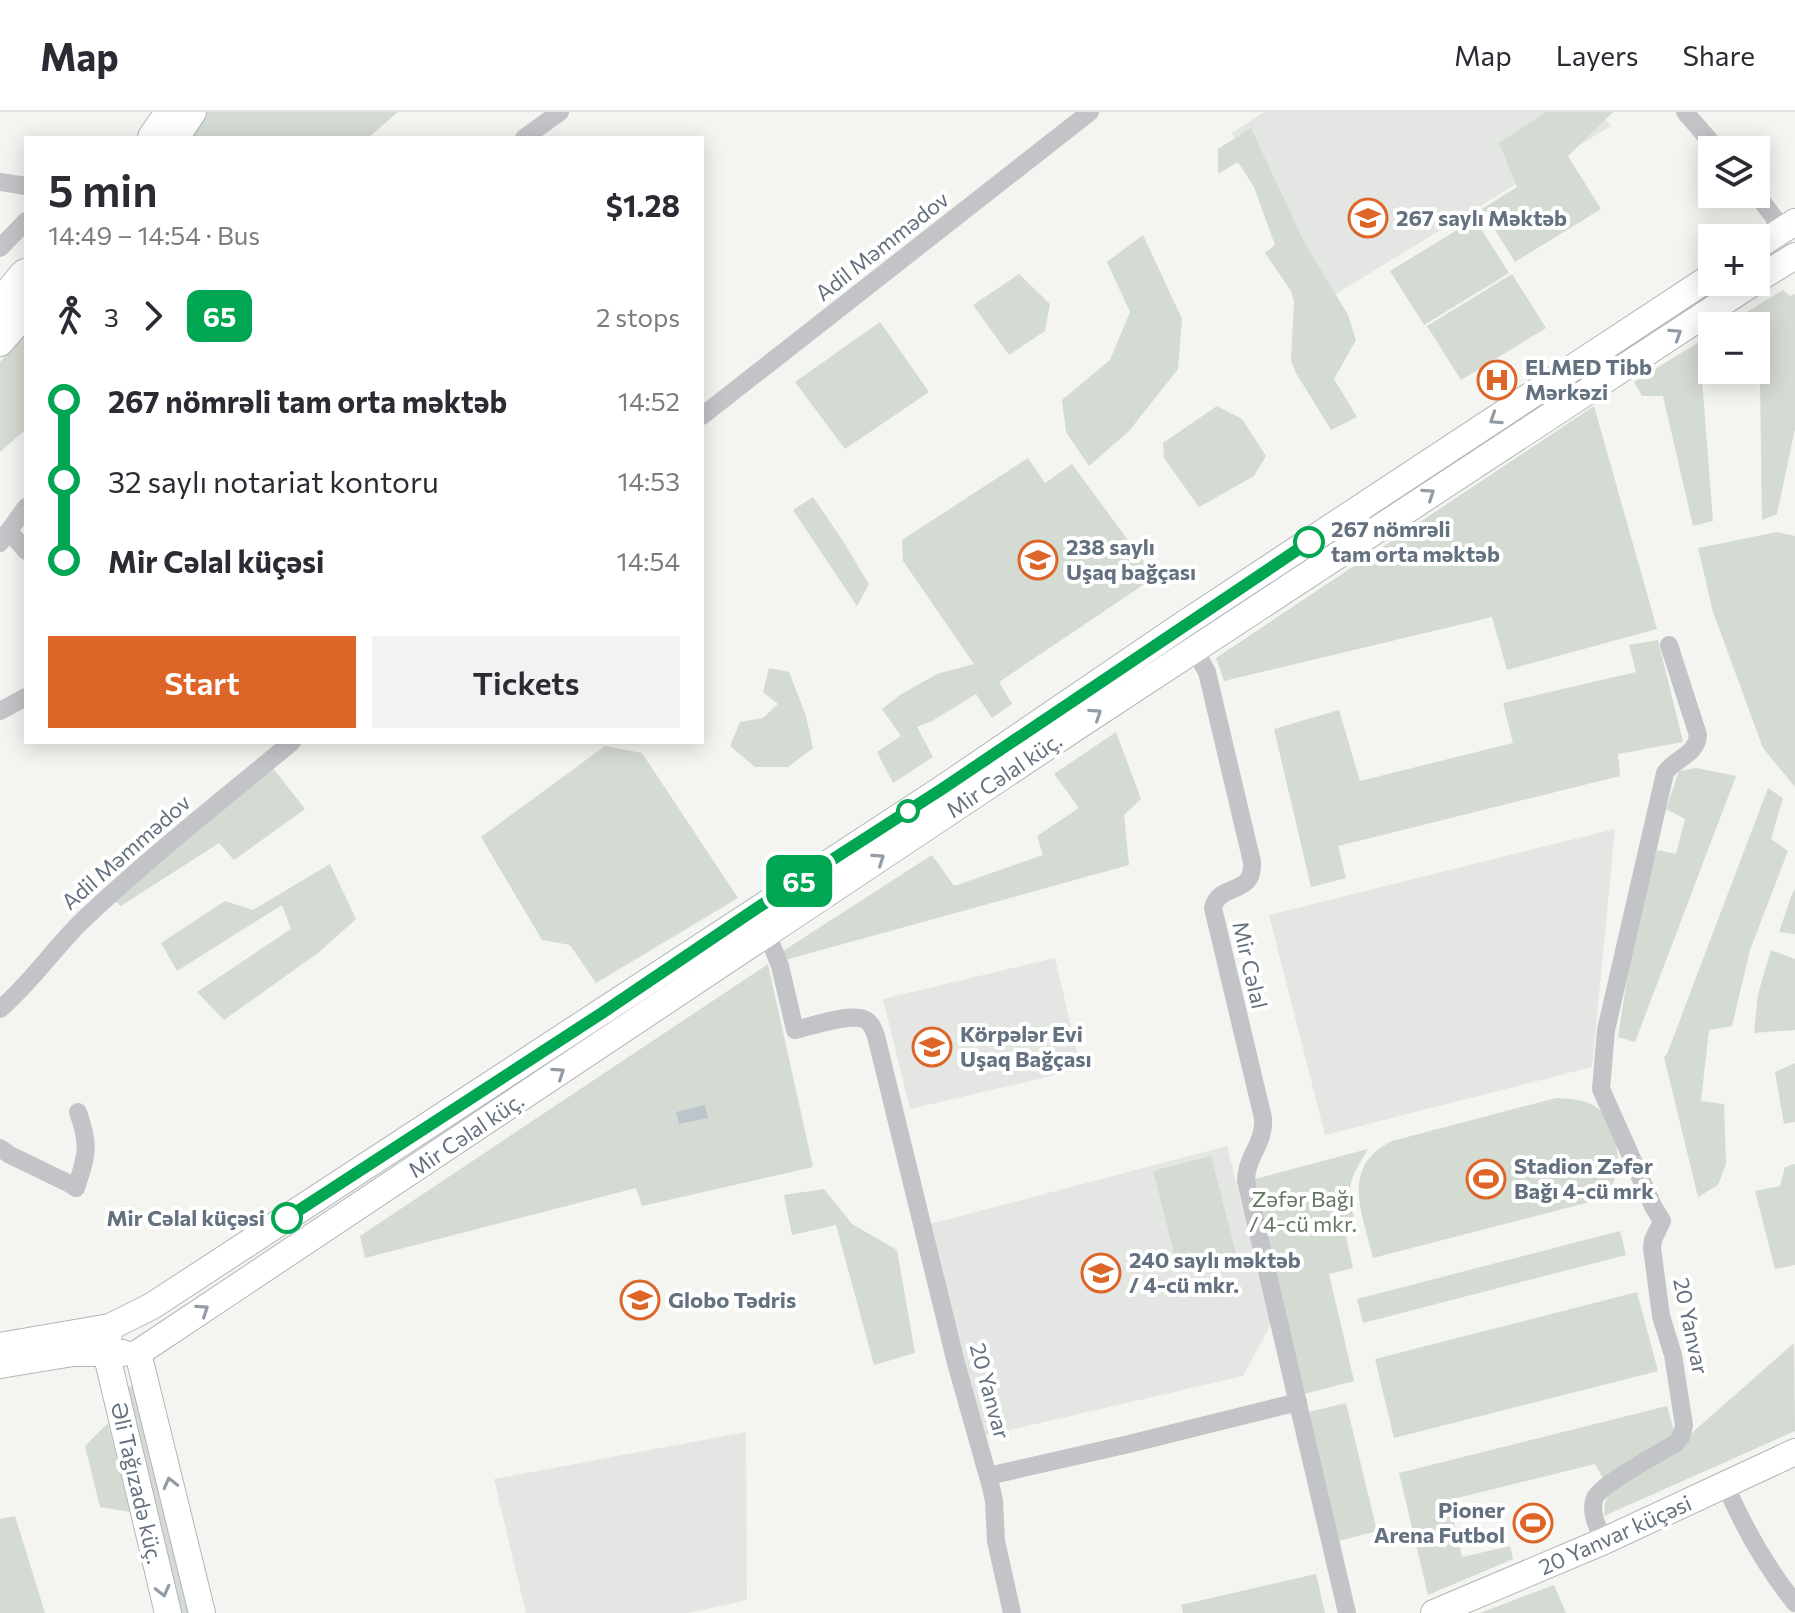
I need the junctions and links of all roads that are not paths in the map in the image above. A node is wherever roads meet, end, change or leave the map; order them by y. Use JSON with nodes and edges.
{"nodes":[{"id":1,"x":147,"y":112,"type":"edge"},
{"id":2,"x":173,"y":112,"type":"edge"},
{"id":3,"x":193,"y":112,"type":"edge"},
{"id":4,"x":560,"y":112,"type":"edge"},
{"id":5,"x":1090,"y":112,"type":"edge"},
{"id":6,"x":1685,"y":112,"type":"edge"},
{"id":7,"x":133,"y":136,"type":"edge"},
{"id":8,"x":156,"y":136,"type":"edge"},
{"id":9,"x":177,"y":136,"type":"edge"},
{"id":10,"x":527,"y":136,"type":"edge"},
{"id":11,"x":1706,"y":136,"type":"edge"},
{"id":12,"x":0,"y":182,"type":"edge"},
{"id":13,"x":24,"y":186,"type":"edge"},
{"id":14,"x":1769,"y":208,"type":"edge"},
{"id":15,"x":24,"y":223,"type":"edge"},
{"id":16,"x":1791,"y":231,"type":"edge"},
{"id":17,"x":1770,"y":241,"type":"edge"},
{"id":18,"x":0,"y":248,"type":"edge"},
{"id":19,"x":1795,"y":256,"type":"edge"},
{"id":20,"x":1770,"y":272,"type":"edge"},
{"id":21,"x":1698,"y":285,"type":"edge"},
{"id":22,"x":24,"y":288,"type":"edge"},
{"id":23,"x":24,"y":289,"type":"edge"},
{"id":24,"x":1732,"y":296,"type":"edge"},
{"id":25,"x":0,"y":307,"type":"edge"},
{"id":26,"x":0,"y":343,"type":"edge"},
{"id":27,"x":704,"y":414,"type":"edge"},
{"id":28,"x":24,"y":510,"type":"edge"},
{"id":29,"x":5,"y":537,"type":"edge"},
{"id":30,"x":24,"y":550,"type":"edge"},
{"id":31,"x":1669,"y":645,"type":"dead end"},
{"id":32,"x":1194,"y":649,"type":"junction"},
{"id":33,"x":24,"y":698,"type":"edge"},
{"id":34,"x":0,"y":711,"type":"edge"},
{"id":35,"x":289,"y":744,"type":"edge"},
{"id":36,"x":757,"y":908,"type":"junction"},
{"id":37,"x":768,"y":933,"type":"junction"},
{"id":38,"x":0,"y":1009,"type":"edge"},
{"id":39,"x":78,"y":1112,"type":"dead end"},
{"id":40,"x":0,"y":1148,"type":"edge"},
{"id":41,"x":333,"y":1188,"type":"junction"},
{"id":42,"x":349,"y":1213,"type":"junction"},
{"id":43,"x":108,"y":1340,"type":"junction"},
{"id":44,"x":0,"y":1346,"type":"edge"},
{"id":45,"x":138,"y":1353,"type":"junction"},
{"id":46,"x":0,"y":1365,"type":"edge"},
{"id":47,"x":145,"y":1382,"type":"junction"},
{"id":48,"x":114,"y":1387,"type":"junction"},
{"id":49,"x":1298,"y":1402,"type":"junction"},
{"id":50,"x":1795,"y":1452,"type":"edge"},
{"id":51,"x":988,"y":1476,"type":"junction"},
{"id":52,"x":1725,"y":1484,"type":"junction"},
{"id":53,"x":1604,"y":1541,"type":"junction"},
{"id":54,"x":1795,"y":1603,"type":"edge"},
{"id":55,"x":168,"y":1613,"type":"edge"},
{"id":56,"x":202,"y":1613,"type":"edge"},
{"id":57,"x":1012,"y":1613,"type":"edge"},
{"id":58,"x":1347,"y":1613,"type":"edge"},
{"id":59,"x":1434,"y":1613,"type":"edge"}],
"edges":[{"from":1,"to":7,"type":"highway"},
{"from":2,"to":8,"type":"highway"},
{"from":3,"to":9,"type":"street"},
{"from":4,"to":10,"type":"street"},
{"from":5,"to":27,"type":"street","name":"Adil Məmmədov"},
{"from":6,"to":11,"type":"street"},
{"from":12,"to":13,"type":"street"},
{"from":14,"to":16,"type":"street"},
{"from":15,"to":18,"type":"street"},
{"from":16,"to":17,"type":"street"},
{"from":19,"to":20,"type":"street","name":"Mir Cəlal küç."},
{"from":21,"to":36,"type":"street","name":"Mir Cəlal küç.","one_way":true},
{"from":22,"to":25,"type":"highway"},
{"from":23,"to":26,"type":"street"},
{"from":32,"to":24,"type":"street","name":"Mir Cəlal küç.","one_way":true},
{"from":28,"to":29,"type":"street"},
{"from":29,"to":30,"type":"street"},
{"from":31,"to":53,"type":"street","name":"20 Yanvar"},
{"from":37,"to":32,"type":"street","name":"Mir Cəlal küç.","one_way":true},
{"from":32,"to":49,"type":"street","name":"Mir Cəlal"},
{"from":33,"to":34,"type":"street"},
{"from":35,"to":38,"type":"street","name":"Adil Məmmədov"},
{"from":36,"to":37,"type":"street"},
{"from":36,"to":41,"type":"street","name":"Mir Cəlal küç."},
{"from":42,"to":37,"type":"street","name":"Mir Cəlal küç.","one_way":true},
{"from":37,"to":51,"type":"street","name":"20 Yanvar"},
{"from":39,"to":40,"type":"street"},
{"from":41,"to":42,"type":"street"},
{"from":41,"to":43,"type":"street","name":"Mir Cəlal küç."},
{"from":45,"to":42,"type":"street","name":"Mir Cəlal küç.","one_way":true},
{"from":43,"to":44,"type":"street"},
{"from":43,"to":45,"type":"street"},
{"from":43,"to":46,"type":"street"},
{"from":43,"to":48,"type":"street","name":"Əli Tağızadə küç."},
{"from":45,"to":47,"type":"street","name":"Əli Tağızadə küç."},
{"from":47,"to":48,"type":"street"},
{"from":56,"to":47,"type":"street","name":"Əli Tağızadə küç.","one_way":true},
{"from":48,"to":55,"type":"street","name":"Əli Tağızadə küç.","one_way":true},
{"from":49,"to":51,"type":"street"},
{"from":49,"to":58,"type":"street"},
{"from":50,"to":52,"type":"street","name":"20 Yanvar küçəsi"},
{"from":51,"to":57,"type":"street","name":"20 Yanvar"},
{"from":52,"to":53,"type":"street","name":"20 Yanvar küçəsi"},
{"from":52,"to":54,"type":"street"},
{"from":53,"to":59,"type":"street","name":"20 Yanvar küçəsi"}]}
